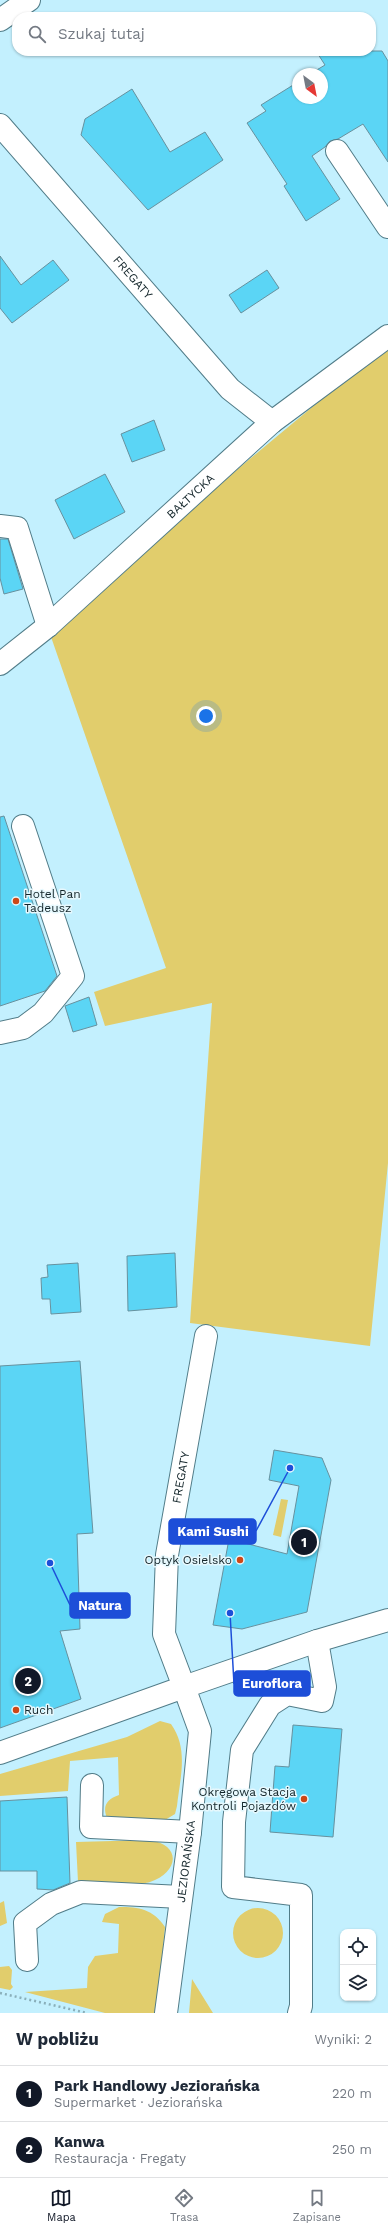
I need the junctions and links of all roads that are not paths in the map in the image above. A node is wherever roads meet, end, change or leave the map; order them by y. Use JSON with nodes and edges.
{"nodes":[{"id":1,"x":29,"y":0,"type":"edge"},
{"id":2,"x":0,"y":20,"type":"edge"},
{"id":3,"x":0,"y":125,"type":"edge"},
{"id":4,"x":337,"y":151,"type":"dead end"},
{"id":5,"x":388,"y":227,"type":"edge"},
{"id":6,"x":388,"y":336,"type":"edge"},
{"id":7,"x":272,"y":422,"type":"junction"},
{"id":8,"x":0,"y":526,"type":"edge"},
{"id":9,"x":48,"y":626,"type":"junction"},
{"id":10,"x":0,"y":664,"type":"edge"},
{"id":11,"x":23,"y":826,"type":"dead end"},
{"id":12,"x":0,"y":1033,"type":"edge"},
{"id":13,"x":206,"y":1336,"type":"dead end"},
{"id":14,"x":388,"y":1620,"type":"edge"},
{"id":15,"x":317,"y":1641,"type":"junction"},
{"id":16,"x":184,"y":1687,"type":"junction"},
{"id":17,"x":0,"y":1753,"type":"edge"},
{"id":18,"x":92,"y":1785,"type":"dead end"},
{"id":19,"x":190,"y":1832,"type":"junction"},
{"id":20,"x":181,"y":1897,"type":"junction"},
{"id":21,"x":27,"y":1960,"type":"dead end"},
{"id":22,"x":166,"y":2013,"type":"edge"},
{"id":23,"x":299,"y":2013,"type":"edge"}],
"edges":[{"from":1,"to":2,"type":"street"},
{"from":3,"to":7,"type":"street","name":"FREGATY"},
{"from":4,"to":5,"type":"street"},
{"from":6,"to":7,"type":"street","name":"BAŁTYCKA"},
{"from":7,"to":9,"type":"street","name":"BAŁTYCKA"},
{"from":8,"to":9,"type":"street"},
{"from":9,"to":10,"type":"street","name":"BAŁTYCKA"},
{"from":11,"to":12,"type":"street"},
{"from":13,"to":16,"type":"street","name":"FREGATY"},
{"from":14,"to":15,"type":"street"},
{"from":15,"to":16,"type":"street"},
{"from":15,"to":23,"type":"street"},
{"from":16,"to":17,"type":"street"},
{"from":16,"to":19,"type":"street","name":"JEZIORAŃSKA"},
{"from":18,"to":19,"type":"street"},
{"from":19,"to":20,"type":"street","name":"JEZIORAŃSKA"},
{"from":20,"to":21,"type":"street"},
{"from":20,"to":22,"type":"street","name":"JEZIORAŃSKA"}]}
